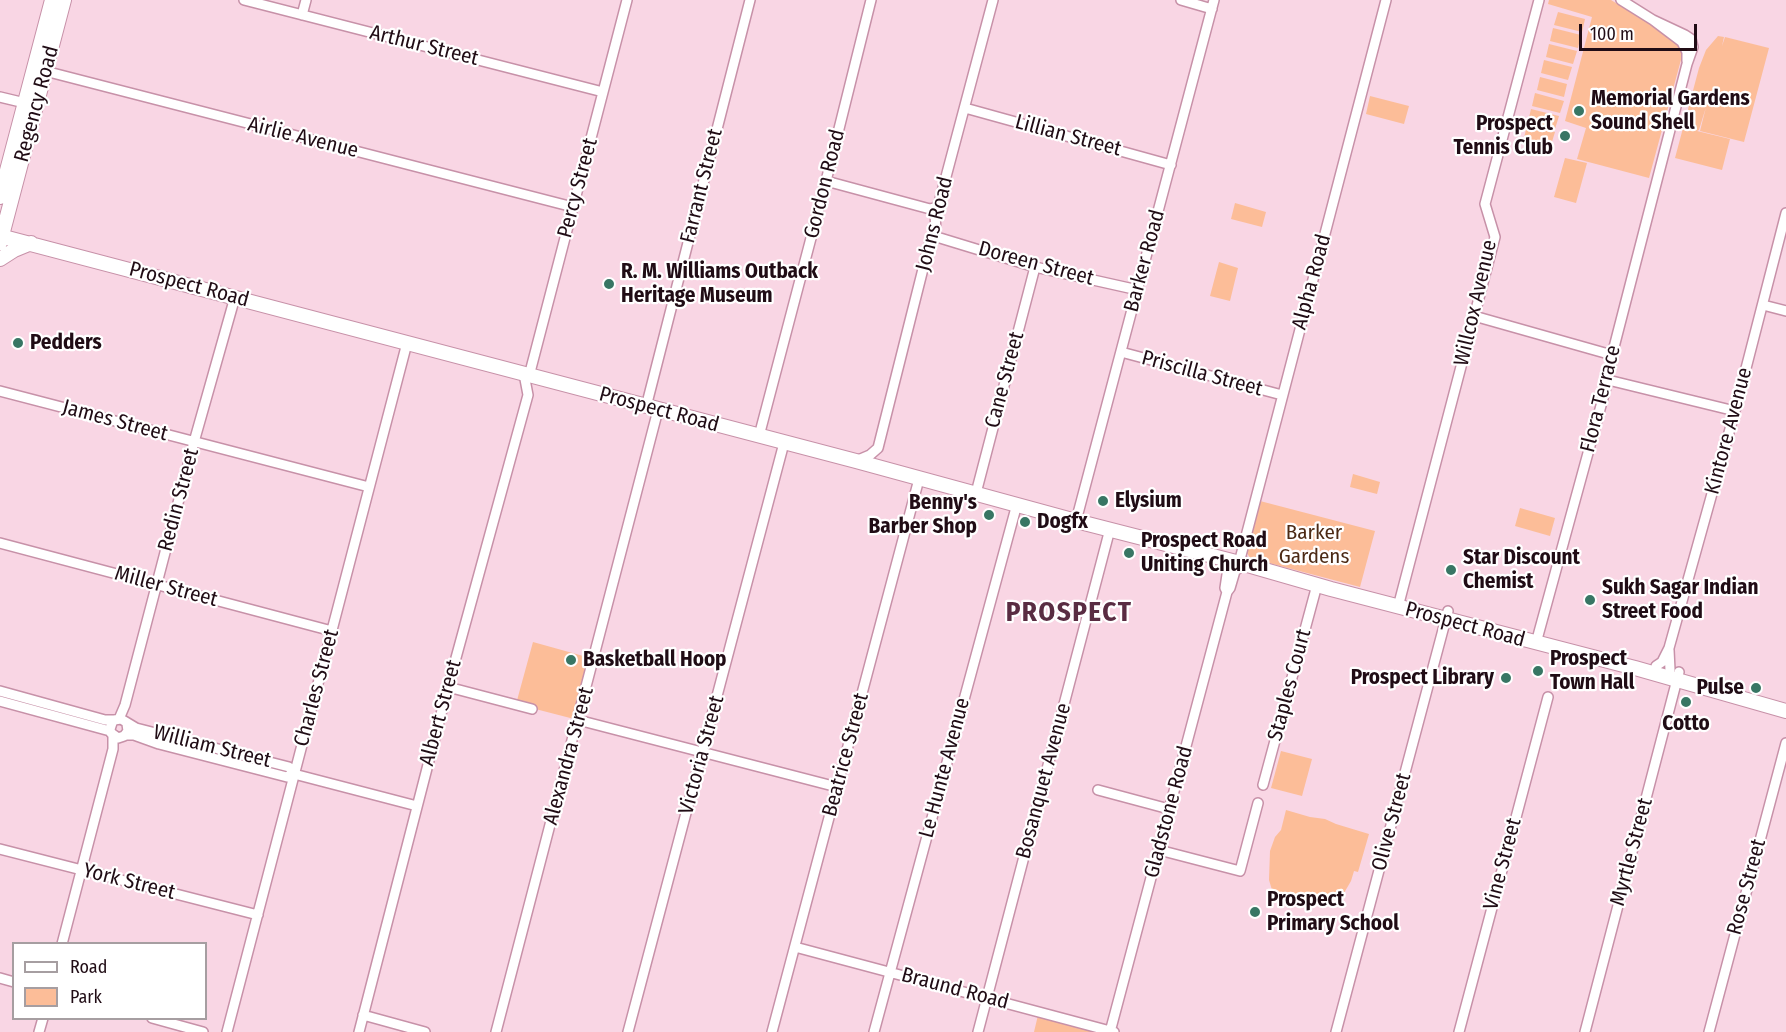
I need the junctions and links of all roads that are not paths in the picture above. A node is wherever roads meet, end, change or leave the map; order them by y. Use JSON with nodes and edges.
{"nodes":[{"id":1,"x":52,"y":0,"type":"edge"},
{"id":2,"x":64,"y":0,"type":"edge"},
{"id":3,"x":244,"y":0,"type":"edge"},
{"id":4,"x":306,"y":0,"type":"edge"},
{"id":5,"x":627,"y":0,"type":"edge"},
{"id":6,"x":750,"y":0,"type":"edge"},
{"id":7,"x":870,"y":0,"type":"edge"},
{"id":8,"x":1181,"y":0,"type":"edge"},
{"id":9,"x":1386,"y":0,"type":"edge"},
{"id":10,"x":1539,"y":0,"type":"edge"},
{"id":11,"x":1621,"y":0,"type":"edge"},
{"id":12,"x":989,"y":1,"type":"edge"},
{"id":13,"x":1213,"y":4,"type":"edge"},
{"id":14,"x":302,"y":15,"type":"junction"},
{"id":15,"x":39,"y":70,"type":"junction"},
{"id":16,"x":603,"y":92,"type":"junction"},
{"id":17,"x":0,"y":97,"type":"edge"},
{"id":18,"x":25,"y":103,"type":"junction"},
{"id":19,"x":965,"y":108,"type":"junction"},
{"id":20,"x":1171,"y":165,"type":"junction"},
{"id":21,"x":826,"y":181,"type":"junction"},
{"id":22,"x":5,"y":200,"type":"edge"},
{"id":23,"x":573,"y":207,"type":"junction"},
{"id":24,"x":935,"y":208,"type":"junction"},
{"id":25,"x":1786,"y":213,"type":"edge"},
{"id":26,"x":1,"y":238,"type":"edge"},
{"id":27,"x":936,"y":238,"type":"junction"},
{"id":28,"x":31,"y":243,"type":"junction"},
{"id":29,"x":0,"y":259,"type":"edge"},
{"id":30,"x":1035,"y":267,"type":"junction"},
{"id":31,"x":1138,"y":290,"type":"junction"},
{"id":32,"x":235,"y":297,"type":"junction"},
{"id":33,"x":1763,"y":305,"type":"junction"},
{"id":34,"x":1786,"y":311,"type":"edge"},
{"id":35,"x":1474,"y":316,"type":"junction"},
{"id":36,"x":407,"y":343,"type":"junction"},
{"id":37,"x":1121,"y":352,"type":"junction"},
{"id":38,"x":1612,"y":355,"type":"junction"},
{"id":39,"x":531,"y":376,"type":"junction"},
{"id":40,"x":1608,"y":380,"type":"junction"},
{"id":41,"x":0,"y":391,"type":"edge"},
{"id":42,"x":528,"y":395,"type":"junction"},
{"id":43,"x":1282,"y":395,"type":"junction"},
{"id":44,"x":652,"y":408,"type":"junction"},
{"id":45,"x":1735,"y":411,"type":"junction"},
{"id":46,"x":759,"y":436,"type":"junction"},
{"id":47,"x":194,"y":442,"type":"junction"},
{"id":48,"x":784,"y":443,"type":"junction"},
{"id":49,"x":878,"y":448,"type":"junction"},
{"id":50,"x":856,"y":461,"type":"junction"},
{"id":51,"x":888,"y":470,"type":"junction"},
{"id":52,"x":920,"y":479,"type":"junction"},
{"id":53,"x":369,"y":487,"type":"junction"},
{"id":54,"x":976,"y":493,"type":"junction"},
{"id":55,"x":1017,"y":504,"type":"junction"},
{"id":56,"x":1076,"y":521,"type":"junction"},
{"id":57,"x":1110,"y":530,"type":"junction"},
{"id":58,"x":0,"y":543,"type":"edge"},
{"id":59,"x":1236,"y":563,"type":"junction"},
{"id":60,"x":156,"y":584,"type":"junction"},
{"id":61,"x":1317,"y":585,"type":"junction"},
{"id":62,"x":1227,"y":592,"type":"junction"},
{"id":63,"x":1400,"y":603,"type":"junction"},
{"id":64,"x":1447,"y":616,"type":"junction"},
{"id":65,"x":332,"y":631,"type":"junction"},
{"id":66,"x":1537,"y":639,"type":"junction"},
{"id":67,"x":1670,"y":672,"type":"junction"},
{"id":68,"x":448,"y":687,"type":"junction"},
{"id":69,"x":0,"y":692,"type":"edge"},
{"id":70,"x":1548,"y":697,"type":"dead end"},
{"id":71,"x":0,"y":701,"type":"edge"},
{"id":72,"x":1786,"y":701,"type":"edge"},
{"id":73,"x":532,"y":709,"type":"dead end"},
{"id":74,"x":1786,"y":711,"type":"edge"},
{"id":75,"x":578,"y":720,"type":"junction"},
{"id":76,"x":122,"y":721,"type":"junction"},
{"id":77,"x":118,"y":734,"type":"junction"},
{"id":78,"x":1786,"y":743,"type":"edge"},
{"id":79,"x":703,"y":752,"type":"junction"},
{"id":80,"x":294,"y":774,"type":"junction"},
{"id":81,"x":1781,"y":779,"type":"edge"},
{"id":82,"x":1263,"y":785,"type":"dead end"},
{"id":83,"x":837,"y":787,"type":"junction"},
{"id":84,"x":1098,"y":790,"type":"dead end"},
{"id":85,"x":1258,"y":802,"type":"dead end"},
{"id":86,"x":417,"y":806,"type":"junction"},
{"id":87,"x":1169,"y":809,"type":"junction"},
{"id":88,"x":0,"y":849,"type":"edge"},
{"id":89,"x":1159,"y":850,"type":"junction"},
{"id":90,"x":81,"y":870,"type":"junction"},
{"id":91,"x":258,"y":915,"type":"junction"},
{"id":92,"x":63,"y":942,"type":"edge"},
{"id":93,"x":795,"y":947,"type":"junction"},
{"id":94,"x":890,"y":972,"type":"junction"},
{"id":95,"x":987,"y":998,"type":"junction"},
{"id":96,"x":363,"y":1015,"type":"junction"},
{"id":97,"x":159,"y":1020,"type":"edge"},
{"id":98,"x":203,"y":1032,"type":"edge"},
{"id":99,"x":227,"y":1032,"type":"edge"},
{"id":100,"x":359,"y":1032,"type":"edge"},
{"id":101,"x":425,"y":1032,"type":"edge"},
{"id":102,"x":496,"y":1032,"type":"edge"},
{"id":103,"x":628,"y":1032,"type":"edge"},
{"id":104,"x":772,"y":1032,"type":"edge"},
{"id":105,"x":874,"y":1032,"type":"edge"},
{"id":106,"x":978,"y":1032,"type":"edge"},
{"id":107,"x":1112,"y":1032,"type":"edge"},
{"id":108,"x":1336,"y":1032,"type":"edge"},
{"id":109,"x":1459,"y":1032,"type":"edge"},
{"id":110,"x":1585,"y":1032,"type":"edge"},
{"id":111,"x":1709,"y":1032,"type":"edge"}],
"edges":[{"from":1,"to":15,"type":"main road","name":"Regency Road"},
{"from":2,"to":15,"type":"main road","name":"Regency Road"},
{"from":3,"to":14,"type":"street","name":"Arthur Street"},
{"from":4,"to":14,"type":"street"},
{"from":5,"to":16,"type":"street","name":"Percy Street"},
{"from":6,"to":44,"type":"street","name":"Farrant Street"},
{"from":7,"to":21,"type":"street","name":"Gordon Road"},
{"from":8,"to":13,"type":"street"},
{"from":9,"to":43,"type":"street","name":"Alpha Road"},
{"from":10,"to":35,"type":"street","name":"Willcox Avenue"},
{"from":11,"to":38,"type":"street","name":"Flora Terrace"},
{"from":12,"to":19,"type":"street","name":"Johns Road"},
{"from":13,"to":20,"type":"street","name":"Barker Road"},
{"from":14,"to":16,"type":"street","name":"Arthur Street"},
{"from":15,"to":18,"type":"main road","name":"Regency Road"},
{"from":15,"to":22,"type":"main road","name":"Regency Road"},
{"from":15,"to":23,"type":"street","name":"Airlie Avenue"},
{"from":16,"to":23,"type":"street","name":"Percy Street"},
{"from":17,"to":18,"type":"street"},
{"from":18,"to":22,"type":"main road","name":"Regency Road"},
{"from":19,"to":20,"type":"street","name":"Lillian Street"},
{"from":19,"to":24,"type":"street","name":"Johns Road"},
{"from":20,"to":31,"type":"street","name":"Barker Road"},
{"from":21,"to":24,"type":"street"},
{"from":21,"to":46,"type":"street","name":"Gordon Road"},
{"from":22,"to":26,"type":"main road","name":"Regency Road"},
{"from":22,"to":28,"type":"main road"},
{"from":23,"to":39,"type":"street","name":"Percy Street"},
{"from":24,"to":27,"type":"street","name":"Johns Road"},
{"from":25,"to":33,"type":"street","name":"Kintore Avenue"},
{"from":26,"to":28,"type":"main road","name":"Prospect Road"},
{"from":27,"to":30,"type":"street","name":"Doreen Street"},
{"from":27,"to":49,"type":"street","name":"Johns Road"},
{"from":28,"to":29,"type":"main road"},
{"from":28,"to":32,"type":"main road","name":"Prospect Road"},
{"from":30,"to":31,"type":"street","name":"Doreen Street"},
{"from":30,"to":54,"type":"street","name":"Cane Street"},
{"from":31,"to":37,"type":"street","name":"Barker Road"},
{"from":32,"to":36,"type":"main road","name":"Prospect Road"},
{"from":32,"to":47,"type":"street","name":"Redin Street"},
{"from":33,"to":34,"type":"street"},
{"from":33,"to":45,"type":"street","name":"Kintore Avenue"},
{"from":35,"to":38,"type":"street"},
{"from":35,"to":63,"type":"street","name":"Willcox Avenue"},
{"from":36,"to":39,"type":"main road","name":"Prospect Road"},
{"from":36,"to":53,"type":"street","name":"Charles Street"},
{"from":37,"to":43,"type":"street","name":"Priscilla Street"},
{"from":37,"to":56,"type":"street","name":"Barker Road"},
{"from":38,"to":40,"type":"street","name":"Flora Terrace"},
{"from":39,"to":42,"type":"street","name":"Albert Street"},
{"from":39,"to":42,"type":"street","name":"Albert Street"},
{"from":39,"to":44,"type":"main road","name":"Prospect Road"},
{"from":40,"to":45,"type":"street"},
{"from":40,"to":66,"type":"street","name":"Flora Terrace"},
{"from":41,"to":47,"type":"street","name":"James Street"},
{"from":42,"to":68,"type":"street","name":"Albert Street"},
{"from":43,"to":59,"type":"street","name":"Alpha Road"},
{"from":44,"to":46,"type":"main road","name":"Prospect Road"},
{"from":44,"to":75,"type":"street","name":"Alexandra Street"},
{"from":45,"to":67,"type":"street","name":"Kintore Avenue"},
{"from":46,"to":48,"type":"main road","name":"Prospect Road"},
{"from":47,"to":53,"type":"street","name":"James Street"},
{"from":47,"to":60,"type":"street","name":"Redin Street"},
{"from":48,"to":50,"type":"main road","name":"Prospect Road"},
{"from":48,"to":79,"type":"street","name":"Victoria Street"},
{"from":49,"to":50,"type":"street"},
{"from":49,"to":51,"type":"street"},
{"from":50,"to":51,"type":"main road","name":"Prospect Road"},
{"from":51,"to":52,"type":"main road","name":"Prospect Road"},
{"from":52,"to":54,"type":"main road","name":"Prospect Road"},
{"from":52,"to":83,"type":"street","name":"Beatrice Street"},
{"from":53,"to":65,"type":"street","name":"Charles Street"},
{"from":54,"to":55,"type":"main road","name":"Prospect Road"},
{"from":55,"to":56,"type":"main road","name":"Prospect Road"},
{"from":55,"to":94,"type":"street","name":"Le Hunte Avenue"},
{"from":56,"to":57,"type":"main road","name":"Prospect Road"},
{"from":57,"to":59,"type":"main road","name":"Prospect Road"},
{"from":57,"to":95,"type":"street","name":"Bosanquet Avenue"},
{"from":58,"to":60,"type":"street","name":"Miller Street"},
{"from":59,"to":61,"type":"main road","name":"Prospect Road"},
{"from":59,"to":62,"type":"street","name":"Gladstone Road"},
{"from":59,"to":62,"type":"street","name":"Gladstone Road"},
{"from":60,"to":65,"type":"street","name":"Miller Street"},
{"from":60,"to":76,"type":"street","name":"Redin Street"},
{"from":61,"to":63,"type":"main road","name":"Prospect Road"},
{"from":61,"to":82,"type":"street","name":"Staples Court"},
{"from":62,"to":87,"type":"street","name":"Gladstone Road"},
{"from":63,"to":64,"type":"main road","name":"Prospect Road"},
{"from":64,"to":66,"type":"main road","name":"Prospect Road"},
{"from":64,"to":108,"type":"street","name":"Olive Street"},
{"from":65,"to":80,"type":"street","name":"Charles Street"},
{"from":66,"to":67,"type":"main road","name":"Prospect Road"},
{"from":66,"to":67,"type":"main road","name":"Prospect Road"},
{"from":67,"to":72,"type":"main road","name":"Prospect Road"},
{"from":67,"to":74,"type":"main road","name":"Prospect Road"},
{"from":67,"to":110,"type":"street","name":"Myrtle Street"},
{"from":68,"to":73,"type":"street"},
{"from":68,"to":86,"type":"street","name":"Albert Street"},
{"from":69,"to":76,"type":"street","name":"William Street"},
{"from":70,"to":109,"type":"street","name":"Vine Street"},
{"from":71,"to":77,"type":"street","name":"William Street"},
{"from":75,"to":79,"type":"street"},
{"from":75,"to":102,"type":"street","name":"Alexandra Street"},
{"from":76,"to":77,"type":"street"},
{"from":76,"to":77,"type":"street"},
{"from":76,"to":80,"type":"street","name":"William Street"},
{"from":77,"to":80,"type":"street","name":"William Street"},
{"from":77,"to":90,"type":"street"},
{"from":78,"to":81,"type":"street","name":"Rose Street"},
{"from":79,"to":83,"type":"street"},
{"from":79,"to":103,"type":"street","name":"Victoria Street"},
{"from":80,"to":86,"type":"street","name":"William Street"},
{"from":80,"to":91,"type":"street","name":"Charles Street"},
{"from":81,"to":111,"type":"street","name":"Rose Street"},
{"from":83,"to":93,"type":"street","name":"Beatrice Street"},
{"from":84,"to":87,"type":"street"},
{"from":85,"to":89,"type":"street"},
{"from":86,"to":96,"type":"street","name":"Albert Street"},
{"from":87,"to":89,"type":"street","name":"Gladstone Road"},
{"from":88,"to":90,"type":"street","name":"York Street"},
{"from":89,"to":107,"type":"street","name":"Gladstone Road"},
{"from":90,"to":91,"type":"street","name":"York Street"},
{"from":90,"to":92,"type":"street"},
{"from":91,"to":99,"type":"street","name":"Charles Street"},
{"from":93,"to":94,"type":"street","name":"Braund Road"},
{"from":93,"to":104,"type":"street","name":"Beatrice Street"},
{"from":94,"to":95,"type":"street","name":"Braund Road"},
{"from":94,"to":105,"type":"street","name":"Le Hunte Avenue"},
{"from":95,"to":106,"type":"street","name":"Bosanquet Avenue"},
{"from":95,"to":107,"type":"street","name":"Braund Road"},
{"from":96,"to":100,"type":"street","name":"Albert Street"},
{"from":96,"to":101,"type":"street"},
{"from":97,"to":98,"type":"street"}]}
